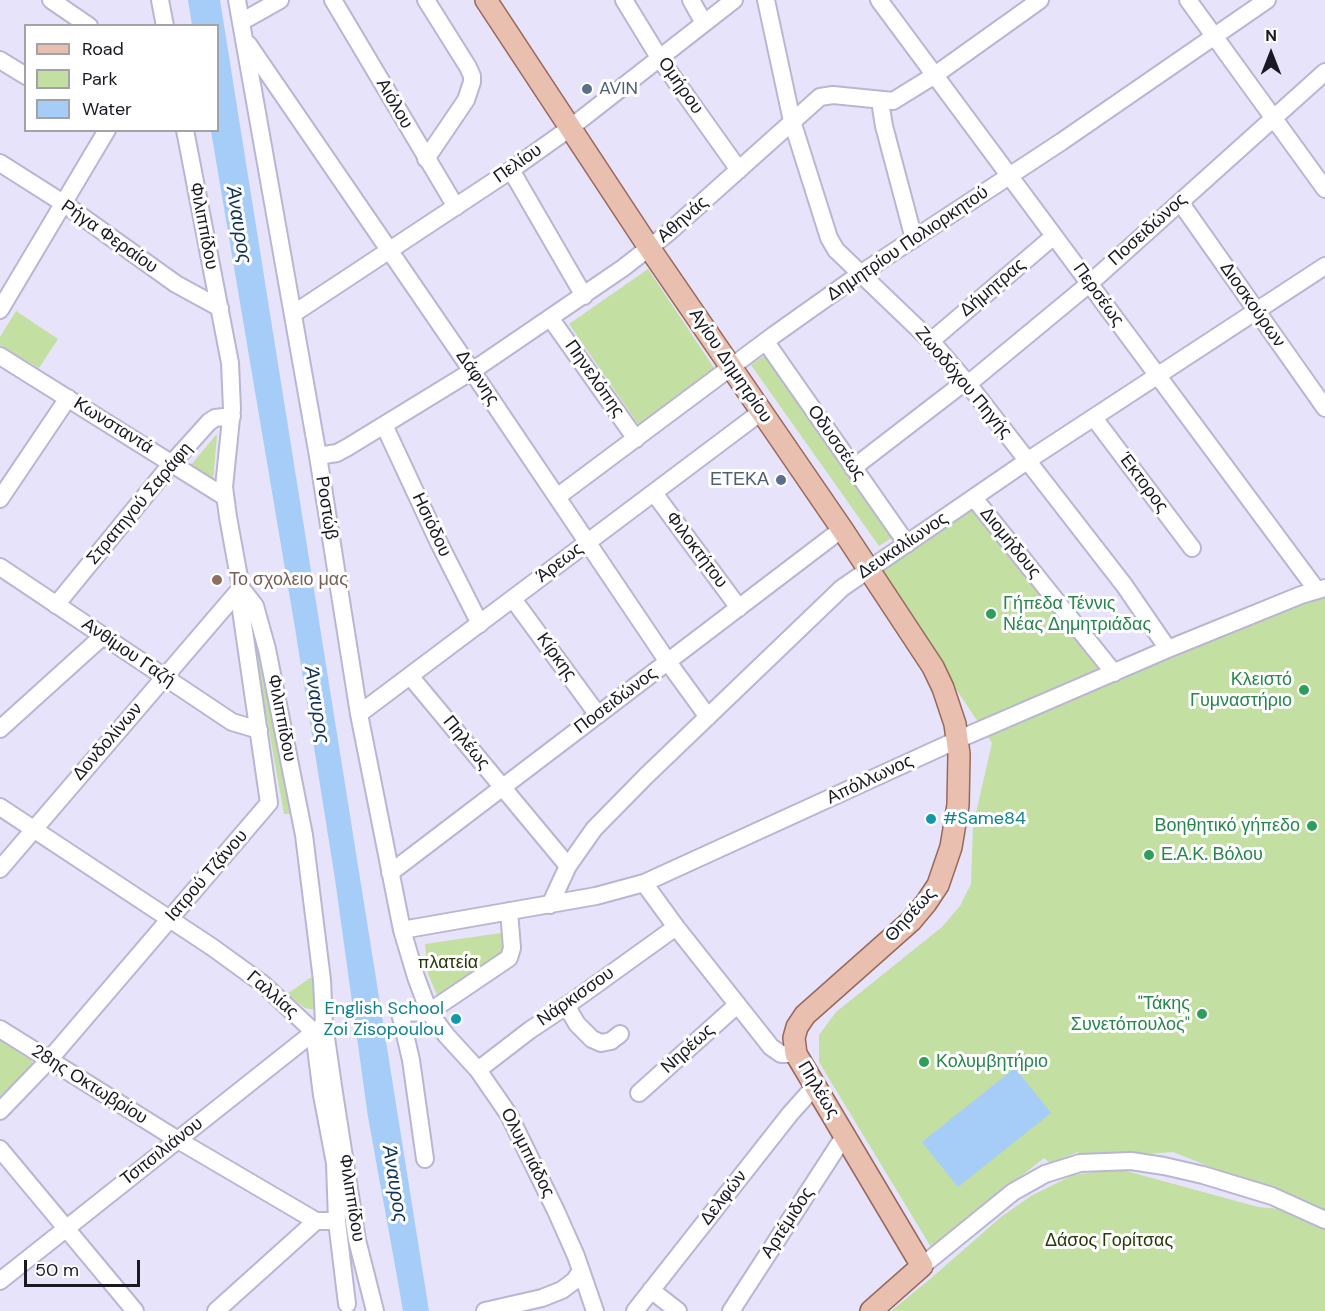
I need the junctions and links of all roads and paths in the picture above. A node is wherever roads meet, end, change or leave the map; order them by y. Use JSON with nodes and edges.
{"nodes":[{"id":1,"x":51,"y":0,"type":"edge"},
{"id":2,"x":160,"y":0,"type":"edge"},
{"id":3,"x":237,"y":0,"type":"edge"},
{"id":4,"x":280,"y":0,"type":"edge"},
{"id":5,"x":333,"y":0,"type":"edge"},
{"id":6,"x":426,"y":0,"type":"edge"},
{"id":7,"x":486,"y":0,"type":"edge"},
{"id":8,"x":624,"y":0,"type":"edge"},
{"id":9,"x":691,"y":0,"type":"edge"},
{"id":10,"x":734,"y":0,"type":"edge"},
{"id":11,"x":766,"y":0,"type":"edge"},
{"id":12,"x":879,"y":0,"type":"edge"},
{"id":13,"x":1040,"y":0,"type":"edge"},
{"id":14,"x":1188,"y":0,"type":"edge"},
{"id":15,"x":1267,"y":0,"type":"edge"},
{"id":16,"x":241,"y":22,"type":"junction"},
{"id":17,"x":704,"y":23,"type":"junction"},
{"id":18,"x":86,"y":24,"type":"edge"},
{"id":19,"x":165,"y":24,"type":"edge"},
{"id":20,"x":1214,"y":37,"type":"junction"},
{"id":21,"x":245,"y":39,"type":"junction"},
{"id":22,"x":660,"y":59,"type":"junction"},
{"id":23,"x":0,"y":60,"type":"edge"},
{"id":24,"x":1325,"y":72,"type":"edge"},
{"id":25,"x":24,"y":75,"type":"edge"},
{"id":26,"x":934,"y":75,"type":"junction"},
{"id":27,"x":880,"y":101,"type":"junction"},
{"id":28,"x":1274,"y":118,"type":"junction"},
{"id":29,"x":792,"y":121,"type":"junction"},
{"id":30,"x":570,"y":128,"type":"junction"},
{"id":31,"x":106,"y":132,"type":"edge"},
{"id":32,"x":184,"y":132,"type":"edge"},
{"id":33,"x":426,"y":159,"type":"junction"},
{"id":34,"x":0,"y":163,"type":"edge"},
{"id":35,"x":511,"y":170,"type":"junction"},
{"id":36,"x":739,"y":170,"type":"junction"},
{"id":37,"x":1010,"y":177,"type":"junction"},
{"id":38,"x":1325,"y":189,"type":"edge"},
{"id":39,"x":1180,"y":202,"type":"junction"},
{"id":40,"x":63,"y":203,"type":"junction"},
{"id":41,"x":456,"y":207,"type":"junction"},
{"id":42,"x":1054,"y":236,"type":"junction"},
{"id":43,"x":914,"y":239,"type":"junction"},
{"id":44,"x":650,"y":249,"type":"junction"},
{"id":45,"x":390,"y":251,"type":"junction"},
{"id":46,"x":1325,"y":266,"type":"edge"},
{"id":47,"x":861,"y":274,"type":"junction"},
{"id":48,"x":1089,"y":284,"type":"junction"},
{"id":49,"x":584,"y":296,"type":"junction"},
{"id":50,"x":220,"y":308,"type":"junction"},
{"id":51,"x":0,"y":310,"type":"edge"},
{"id":52,"x":1256,"y":310,"type":"junction"},
{"id":53,"x":293,"y":314,"type":"junction"},
{"id":54,"x":551,"y":319,"type":"junction"},
{"id":55,"x":931,"y":341,"type":"junction"},
{"id":56,"x":766,"y":342,"type":"junction"},
{"id":57,"x":0,"y":356,"type":"edge"},
{"id":58,"x":731,"y":367,"type":"junction"},
{"id":59,"x":472,"y":371,"type":"junction"},
{"id":60,"x":1158,"y":376,"type":"junction"},
{"id":61,"x":967,"y":382,"type":"junction"},
{"id":62,"x":68,"y":398,"type":"junction"},
{"id":63,"x":1325,"y":408,"type":"edge"},
{"id":64,"x":761,"y":412,"type":"junction"},
{"id":65,"x":232,"y":416,"type":"junction"},
{"id":66,"x":1094,"y":418,"type":"junction"},
{"id":67,"x":384,"y":425,"type":"junction"},
{"id":68,"x":636,"y":439,"type":"junction"},
{"id":69,"x":318,"y":456,"type":"junction"},
{"id":70,"x":1027,"y":461,"type":"junction"},
{"id":71,"x":172,"y":463,"type":"junction"},
{"id":72,"x":853,"y":468,"type":"junction"},
{"id":73,"x":654,"y":493,"type":"junction"},
{"id":74,"x":225,"y":497,"type":"junction"},
{"id":75,"x":557,"y":497,"type":"junction"},
{"id":76,"x":974,"y":498,"type":"junction"},
{"id":77,"x":0,"y":499,"type":"edge"},
{"id":78,"x":842,"y":529,"type":"junction"},
{"id":79,"x":587,"y":543,"type":"junction"},
{"id":80,"x":907,"y":544,"type":"junction"},
{"id":81,"x":1192,"y":548,"type":"dead end"},
{"id":82,"x":0,"y":567,"type":"edge"},
{"id":83,"x":869,"y":570,"type":"junction"},
{"id":84,"x":241,"y":588,"type":"junction"},
{"id":85,"x":1322,"y":589,"type":"edge"},
{"id":86,"x":513,"y":599,"type":"junction"},
{"id":87,"x":56,"y":605,"type":"junction"},
{"id":88,"x":739,"y":608,"type":"junction"},
{"id":89,"x":480,"y":624,"type":"junction"},
{"id":90,"x":103,"y":636,"type":"junction"},
{"id":91,"x":1168,"y":649,"type":"junction"},
{"id":92,"x":668,"y":662,"type":"junction"},
{"id":93,"x":1114,"y":673,"type":"junction"},
{"id":94,"x":410,"y":676,"type":"junction"},
{"id":95,"x":164,"y":677,"type":"junction"},
{"id":96,"x":359,"y":714,"type":"junction"},
{"id":97,"x":598,"y":715,"type":"junction"},
{"id":98,"x":708,"y":717,"type":"junction"},
{"id":99,"x":0,"y":729,"type":"edge"},
{"id":100,"x":259,"y":730,"type":"junction"},
{"id":101,"x":957,"y":740,"type":"junction"},
{"id":102,"x":502,"y":788,"type":"junction"},
{"id":103,"x":0,"y":807,"type":"edge"},
{"id":104,"x":34,"y":828,"type":"junction"},
{"id":105,"x":568,"y":866,"type":"junction"},
{"id":106,"x":0,"y":869,"type":"edge"},
{"id":107,"x":390,"y":873,"type":"junction"},
{"id":108,"x":644,"y":883,"type":"junction"},
{"id":109,"x":550,"y":905,"type":"junction"},
{"id":110,"x":508,"y":911,"type":"junction"},
{"id":111,"x":171,"y":918,"type":"junction"},
{"id":112,"x":676,"y":927,"type":"junction"},
{"id":113,"x":402,"y":930,"type":"junction"},
{"id":114,"x":568,"y":1004,"type":"junction"},
{"id":115,"x":737,"y":1005,"type":"junction"},
{"id":116,"x":429,"y":1012,"type":"junction"},
{"id":117,"x":319,"y":1028,"type":"junction"},
{"id":118,"x":0,"y":1029,"type":"edge"},
{"id":119,"x":620,"y":1034,"type":"dead end"},
{"id":120,"x":796,"y":1054,"type":"junction"},
{"id":121,"x":49,"y":1060,"type":"junction"},
{"id":122,"x":478,"y":1070,"type":"junction"},
{"id":123,"x":815,"y":1086,"type":"junction"},
{"id":124,"x":639,"y":1093,"type":"dead end"},
{"id":125,"x":0,"y":1111,"type":"edge"},
{"id":126,"x":845,"y":1135,"type":"junction"},
{"id":127,"x":178,"y":1140,"type":"junction"},
{"id":128,"x":0,"y":1149,"type":"edge"},
{"id":129,"x":424,"y":1159,"type":"dead end"},
{"id":130,"x":1325,"y":1220,"type":"edge"},
{"id":131,"x":316,"y":1221,"type":"junction"},
{"id":132,"x":337,"y":1221,"type":"junction"},
{"id":133,"x":66,"y":1228,"type":"junction"},
{"id":134,"x":922,"y":1266,"type":"junction"},
{"id":135,"x":581,"y":1271,"type":"junction"},
{"id":136,"x":0,"y":1281,"type":"edge"},
{"id":137,"x":651,"y":1290,"type":"junction"},
{"id":138,"x":347,"y":1304,"type":"dead end"},
{"id":139,"x":135,"y":1311,"type":"edge"},
{"id":140,"x":216,"y":1311,"type":"edge"},
{"id":141,"x":375,"y":1311,"type":"edge"},
{"id":142,"x":485,"y":1311,"type":"edge"},
{"id":143,"x":595,"y":1311,"type":"edge"},
{"id":144,"x":635,"y":1311,"type":"edge"},
{"id":145,"x":678,"y":1311,"type":"edge"},
{"id":146,"x":731,"y":1311,"type":"edge"},
{"id":147,"x":871,"y":1311,"type":"edge"}],
"edges":[{"from":1,"to":18,"type":"street"},
{"from":2,"to":19,"type":"street"},
{"from":3,"to":16,"type":"street","name":"Ροστώβ"},
{"from":4,"to":16,"type":"street"},
{"from":5,"to":33,"type":"street","name":"Αιόλου"},
{"from":6,"to":33,"type":"street"},
{"from":7,"to":30,"type":"main road","name":"Αγίου Δημητρίου"},
{"from":8,"to":22,"type":"street","name":"Ομήρου"},
{"from":9,"to":17,"type":"street"},
{"from":10,"to":17,"type":"street","name":"Πελίου"},
{"from":11,"to":29,"type":"street","name":"Ζωοδόχου Πηγής"},
{"from":12,"to":26,"type":"street","name":"Περσέως"},
{"from":13,"to":26,"type":"street","name":"Αθηνάς"},
{"from":14,"to":20,"type":"street"},
{"from":15,"to":20,"type":"street","name":"Δημητρίου Πολιορκητού"},
{"from":16,"to":21,"type":"street","name":"Ροστώβ"},
{"from":17,"to":22,"type":"street","name":"Πελίου"},
{"from":20,"to":28,"type":"street"},
{"from":20,"to":37,"type":"street","name":"Δημητρίου Πολιορκητού"},
{"from":21,"to":45,"type":"street","name":"Δάφνης"},
{"from":21,"to":53,"type":"street","name":"Ροστώβ"},
{"from":22,"to":30,"type":"street","name":"Πελίου"},
{"from":22,"to":36,"type":"street","name":"Ομήρου"},
{"from":23,"to":25,"type":"street"},
{"from":24,"to":28,"type":"street","name":"Ποσειδώνος"},
{"from":26,"to":27,"type":"street","name":"Αθηνάς"},
{"from":26,"to":37,"type":"street","name":"Περσέως"},
{"from":27,"to":29,"type":"street","name":"Αθηνάς"},
{"from":27,"to":43,"type":"street"},
{"from":28,"to":38,"type":"street"},
{"from":28,"to":39,"type":"street","name":"Ποσειδώνος"},
{"from":29,"to":36,"type":"street","name":"Αθηνάς"},
{"from":29,"to":47,"type":"street","name":"Ζωοδόχου Πηγής"},
{"from":30,"to":35,"type":"street","name":"Πελίου"},
{"from":30,"to":44,"type":"main road","name":"Αγίου Δημητρίου"},
{"from":31,"to":40,"type":"street"},
{"from":32,"to":50,"type":"street","name":"Φιλιππίδου"},
{"from":33,"to":41,"type":"street","name":"Αιόλου"},
{"from":34,"to":40,"type":"street","name":"Ρήγα Φεραίου"},
{"from":35,"to":41,"type":"street","name":"Πελίου"},
{"from":35,"to":49,"type":"street"},
{"from":36,"to":44,"type":"street","name":"Αθηνάς"},
{"from":37,"to":42,"type":"street","name":"Περσέως"},
{"from":37,"to":43,"type":"street","name":"Δημητρίου Πολιορκητού"},
{"from":39,"to":48,"type":"street","name":"Ποσειδώνος"},
{"from":39,"to":52,"type":"street","name":"Διοσκούρων"},
{"from":40,"to":50,"type":"street","name":"Ρήγα Φεραίου"},
{"from":40,"to":51,"type":"street"},
{"from":41,"to":45,"type":"street","name":"Πελίου"},
{"from":42,"to":48,"type":"street","name":"Περσέως"},
{"from":42,"to":55,"type":"street","name":"Δήμητρας"},
{"from":43,"to":47,"type":"street","name":"Δημητρίου Πολιορκητού"},
{"from":44,"to":49,"type":"street","name":"Αθηνάς"},
{"from":44,"to":58,"type":"main road","name":"Αγίου Δημητρίου"},
{"from":45,"to":53,"type":"street","name":"Πελίου"},
{"from":45,"to":59,"type":"street","name":"Δάφνης"},
{"from":46,"to":52,"type":"street","name":"Δευκαλίωνος"},
{"from":47,"to":55,"type":"street","name":"Ζωοδόχου Πηγής"},
{"from":47,"to":56,"type":"street","name":"Δημητρίου Πολιορκητού"},
{"from":48,"to":60,"type":"street","name":"Περσέως"},
{"from":48,"to":61,"type":"street","name":"Ποσειδώνος"},
{"from":49,"to":54,"type":"street","name":"Αθηνάς"},
{"from":50,"to":65,"type":"street","name":"Φιλιππίδου"},
{"from":52,"to":60,"type":"street","name":"Δευκαλίωνος"},
{"from":52,"to":63,"type":"street","name":"Διοσκούρων"},
{"from":53,"to":69,"type":"street","name":"Ροστώβ"},
{"from":54,"to":59,"type":"street","name":"Αθηνάς"},
{"from":54,"to":68,"type":"street","name":"Πηνελόπης"},
{"from":55,"to":61,"type":"street","name":"Ζωοδόχου Πηγής"},
{"from":56,"to":58,"type":"street","name":"Δημητρίου Πολιορκητού"},
{"from":56,"to":72,"type":"street","name":"Οδυσσέως"},
{"from":57,"to":62,"type":"street","name":"Κωνσταντά"},
{"from":58,"to":64,"type":"main road","name":"Αγίου Δημητρίου"},
{"from":58,"to":68,"type":"street","name":"Δημητρίου Πολιορκητού"},
{"from":59,"to":67,"type":"street","name":"Αθηνάς"},
{"from":59,"to":75,"type":"street","name":"Δάφνης"},
{"from":60,"to":66,"type":"street","name":"Δευκαλίωνος"},
{"from":60,"to":85,"type":"street","name":"Περσέως"},
{"from":61,"to":70,"type":"street","name":"Ζωοδόχου Πηγής"},
{"from":61,"to":72,"type":"street","name":"Ποσειδώνος"},
{"from":62,"to":71,"type":"street","name":"Κωνσταντά"},
{"from":62,"to":77,"type":"street"},
{"from":64,"to":73,"type":"street","name":"Άρεως"},
{"from":64,"to":78,"type":"main road","name":"Αγίου Δημητρίου"},
{"from":65,"to":71,"type":"street","name":"Στρατηγού Σαράφη"},
{"from":65,"to":74,"type":"street","name":"Φιλιππίδου"},
{"from":66,"to":70,"type":"street","name":"Δευκαλίωνος"},
{"from":66,"to":81,"type":"street","name":"Έκτορος"},
{"from":67,"to":69,"type":"street","name":"Αθηνάς"},
{"from":67,"to":89,"type":"street","name":"Ησιόδου"},
{"from":68,"to":75,"type":"street","name":"Δημητρίου Πολιορκητού"},
{"from":69,"to":96,"type":"street","name":"Ροστώβ"},
{"from":70,"to":76,"type":"street","name":"Δευκαλίωνος"},
{"from":70,"to":91,"type":"street","name":"Ζωοδόχου Πηγής"},
{"from":71,"to":74,"type":"street","name":"Κωνσταντά"},
{"from":71,"to":87,"type":"street","name":"Στρατηγού Σαράφη"},
{"from":72,"to":80,"type":"street","name":"Οδυσσέως"},
{"from":73,"to":79,"type":"street","name":"Άρεως"},
{"from":73,"to":88,"type":"street","name":"Φιλοκτήτου"},
{"from":74,"to":84,"type":"street","name":"Φιλιππίδου"},
{"from":75,"to":79,"type":"street","name":"Δάφνης"},
{"from":76,"to":80,"type":"street","name":"Δευκαλίωνος"},
{"from":76,"to":93,"type":"street","name":"Διομήδους"},
{"from":78,"to":83,"type":"main road","name":"Αγίου Δημητρίου"},
{"from":78,"to":88,"type":"street","name":"Ποσειδώνος"},
{"from":79,"to":86,"type":"street","name":"Άρεως"},
{"from":79,"to":92,"type":"street","name":"Δάφνης"},
{"from":80,"to":83,"type":"street","name":"Δευκαλίωνος"},
{"from":82,"to":87,"type":"street","name":"Ανθίμου Γαζή"},
{"from":83,"to":98,"type":"street","name":"Δευκαλίωνος"},
{"from":83,"to":101,"type":"main road","name":"Αγίου Δημητρίου"},
{"from":84,"to":95,"type":"street","name":"Δονδολίνων"},
{"from":84,"to":100,"type":"street","name":"Ιατρού Τζάνου"},
{"from":84,"to":117,"type":"street","name":"Φιλιππίδου"},
{"from":85,"to":91,"type":"street","name":"Απόλλωνος"},
{"from":86,"to":89,"type":"street","name":"Άρεως"},
{"from":86,"to":97,"type":"street","name":"Κίρκης"},
{"from":87,"to":90,"type":"street","name":"Ανθίμου Γαζή"},
{"from":88,"to":92,"type":"street","name":"Ποσειδώνος"},
{"from":89,"to":94,"type":"street","name":"Άρεως"},
{"from":90,"to":95,"type":"street","name":"Ανθίμου Γαζή"},
{"from":90,"to":99,"type":"street"},
{"from":91,"to":93,"type":"street","name":"Απόλλωνος"},
{"from":92,"to":97,"type":"street","name":"Ποσειδώνος"},
{"from":92,"to":98,"type":"street","name":"Δάφνης"},
{"from":93,"to":101,"type":"street","name":"Απόλλωνος"},
{"from":94,"to":96,"type":"street","name":"Άρεως"},
{"from":94,"to":102,"type":"street","name":"Πηλέως"},
{"from":95,"to":100,"type":"street","name":"Ανθίμου Γαζή"},
{"from":95,"to":104,"type":"street","name":"Δονδολίνων"},
{"from":96,"to":107,"type":"street","name":"Ροστώβ"},
{"from":97,"to":102,"type":"street","name":"Ποσειδώνος"},
{"from":98,"to":105,"type":"street","name":"Δευκαλίωνος"},
{"from":100,"to":111,"type":"street","name":"Ιατρού Τζάνου"},
{"from":101,"to":108,"type":"street","name":"Απόλλωνος"},
{"from":101,"to":120,"type":"main road","name":"Θησέως"},
{"from":102,"to":105,"type":"street","name":"Πηλέως"},
{"from":102,"to":107,"type":"street","name":"Ποσειδώνος"},
{"from":103,"to":104,"type":"street","name":"Γαλλίας"},
{"from":104,"to":106,"type":"street","name":"Δονδολίνων"},
{"from":104,"to":111,"type":"street","name":"Γαλλίας"},
{"from":105,"to":109,"type":"street","name":"Δευκαλίωνος"},
{"from":107,"to":113,"type":"street","name":"Ροστώβ"},
{"from":108,"to":109,"type":"street","name":"Απόλλωνος"},
{"from":108,"to":112,"type":"street","name":"Πηλέως"},
{"from":109,"to":110,"type":"street","name":"Απόλλωνος"},
{"from":110,"to":113,"type":"street","name":"Απόλλωνος"},
{"from":110,"to":116,"type":"street"},
{"from":111,"to":117,"type":"street","name":"Γαλλίας"},
{"from":111,"to":121,"type":"street","name":"Ιατρού Τζάνου"},
{"from":112,"to":114,"type":"street","name":"Νάρκισσου"},
{"from":112,"to":115,"type":"street","name":"Πηλέως"},
{"from":113,"to":116,"type":"street","name":"Ροστώβ"},
{"from":114,"to":119,"type":"street"},
{"from":114,"to":122,"type":"street","name":"Νάρκισσου"},
{"from":115,"to":120,"type":"street","name":"Πηλέως"},
{"from":115,"to":124,"type":"street","name":"Νηρέως"},
{"from":116,"to":122,"type":"street","name":"Ολυμπιάδος"},
{"from":116,"to":129,"type":"street"},
{"from":117,"to":127,"type":"street","name":"Τσιτσιλιάνου"},
{"from":117,"to":132,"type":"street","name":"Γαλλίας"},
{"from":117,"to":141,"type":"street","name":"Φιλιππίδου"},
{"from":118,"to":121,"type":"street","name":"28ης Οκτωβρίου"},
{"from":120,"to":123,"type":"main road","name":"Πηλέως"},
{"from":121,"to":125,"type":"street","name":"Ιατρού Τζάνου"},
{"from":121,"to":127,"type":"street","name":"28ης Οκτωβρίου"},
{"from":122,"to":135,"type":"street","name":"Ολυμπιάδος"},
{"from":123,"to":126,"type":"main road","name":"Πηλέως"},
{"from":123,"to":137,"type":"street","name":"Δελφών"},
{"from":126,"to":134,"type":"main road","name":"Πηλέως"},
{"from":126,"to":146,"type":"street","name":"Αρτέμιδος"},
{"from":127,"to":131,"type":"street","name":"28ης Οκτωβρίου"},
{"from":127,"to":133,"type":"street","name":"Τσιτσιλιάνου"},
{"from":128,"to":133,"type":"street"},
{"from":130,"to":134,"type":"street"},
{"from":131,"to":132,"type":"street"},
{"from":131,"to":140,"type":"street"},
{"from":132,"to":138,"type":"street","name":"Γαλλίας"},
{"from":133,"to":136,"type":"street","name":"Τσιτσιλιάνου"},
{"from":133,"to":139,"type":"street"},
{"from":134,"to":147,"type":"main road"},
{"from":135,"to":142,"type":"street"},
{"from":135,"to":143,"type":"street","name":"Ολυμπιάδος"},
{"from":137,"to":144,"type":"street","name":"Δελφών"},
{"from":137,"to":145,"type":"street"}]}
